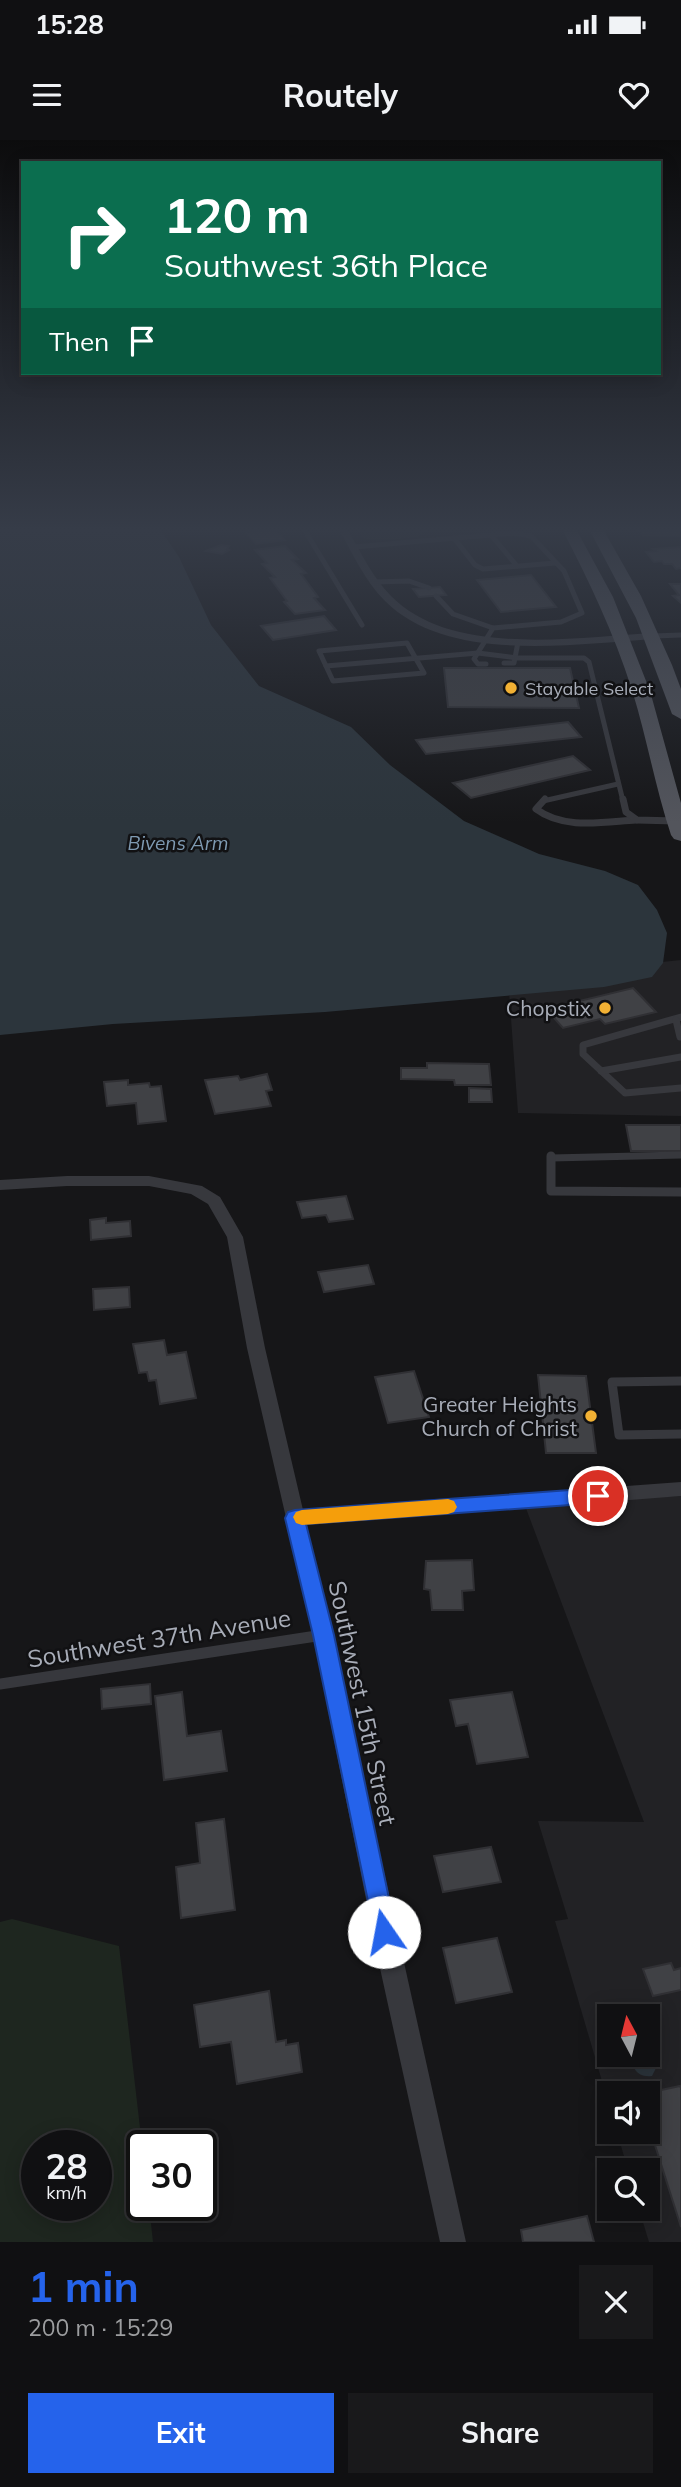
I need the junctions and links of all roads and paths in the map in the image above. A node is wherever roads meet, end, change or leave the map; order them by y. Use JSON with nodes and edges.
{"nodes":[{"id":1,"x":437,"y":627,"type":"edge"},
{"id":2,"x":491,"y":627,"type":"edge"},
{"id":3,"x":504,"y":627,"type":"edge"},
{"id":4,"x":618,"y":627,"type":"edge"},
{"id":5,"x":650,"y":627,"type":"edge"},
{"id":6,"x":494,"y":628,"type":"junction"},
{"id":7,"x":681,"y":635,"type":"edge"},
{"id":8,"x":654,"y":636,"type":"junction"},
{"id":9,"x":486,"y":638,"type":"junction"},
{"id":10,"x":623,"y":638,"type":"junction"},
{"id":11,"x":519,"y":642,"type":"junction"},
{"id":12,"x":478,"y":653,"type":"junction"},
{"id":13,"x":416,"y":657,"type":"junction"},
{"id":14,"x":517,"y":658,"type":"junction"},
{"id":15,"x":504,"y":663,"type":"dead end"},
{"id":16,"x":485,"y":664,"type":"dead end"},
{"id":17,"x":326,"y":666,"type":"junction"},
{"id":18,"x":681,"y":713,"type":"edge"},
{"id":19,"x":618,"y":784,"type":"junction"},
{"id":20,"x":638,"y":820,"type":"junction"},
{"id":21,"x":678,"y":828,"type":"edge"},
{"id":22,"x":678,"y":1018,"type":"edge"},
{"id":23,"x":681,"y":1038,"type":"edge"},
{"id":24,"x":681,"y":1057,"type":"edge"},
{"id":25,"x":601,"y":1071,"type":"junction"},
{"id":26,"x":681,"y":1088,"type":"edge"},
{"id":27,"x":681,"y":1155,"type":"edge"},
{"id":28,"x":0,"y":1185,"type":"edge"},
{"id":29,"x":681,"y":1192,"type":"edge"},
{"id":30,"x":681,"y":1381,"type":"edge"},
{"id":31,"x":681,"y":1434,"type":"edge"},
{"id":32,"x":681,"y":1489,"type":"edge"},
{"id":33,"x":295,"y":1518,"type":"junction"},
{"id":34,"x":323,"y":1635,"type":"junction"},
{"id":35,"x":0,"y":1684,"type":"edge"},
{"id":36,"x":453,"y":2242,"type":"edge"}],
"edges":[{"from":1,"to":9,"type":"street"},
{"from":2,"to":6,"type":"lane"},
{"from":3,"to":6,"type":"lane"},
{"from":4,"to":10,"type":"main road"},
{"from":5,"to":8,"type":"main road"},
{"from":6,"to":9,"type":"lane"},
{"from":7,"to":8,"type":"lane"},
{"from":8,"to":10,"type":"street"},
{"from":8,"to":18,"type":"main road"},
{"from":9,"to":11,"type":"street"},
{"from":9,"to":12,"type":"lane"},
{"from":10,"to":11,"type":"street"},
{"from":10,"to":21,"type":"main road"},
{"from":11,"to":14,"type":"lane"},
{"from":12,"to":13,"type":"lane"},
{"from":12,"to":14,"type":"lane"},
{"from":12,"to":16,"type":"lane"},
{"from":13,"to":17,"type":"lane"},
{"from":13,"to":17,"type":"lane"},
{"from":13,"to":17,"type":"lane"},
{"from":14,"to":15,"type":"lane"},
{"from":14,"to":19,"type":"lane"},
{"from":19,"to":20,"type":"lane"},
{"from":19,"to":20,"type":"lane"},
{"from":20,"to":21,"type":"lane"},
{"from":22,"to":23,"type":"lane"},
{"from":22,"to":25,"type":"lane"},
{"from":24,"to":25,"type":"lane"},
{"from":25,"to":26,"type":"lane"},
{"from":27,"to":29,"type":"lane"},
{"from":28,"to":33,"type":"street","name":"Southwest 15th Street"},
{"from":30,"to":31,"type":"lane"},
{"from":32,"to":33,"type":"street"},
{"from":33,"to":34,"type":"street","name":"Southwest 15th Street"},
{"from":34,"to":35,"type":"lane","name":"Southwest 37th Avenue"},
{"from":34,"to":36,"type":"street","name":"Southwest 15th Street"}]}
